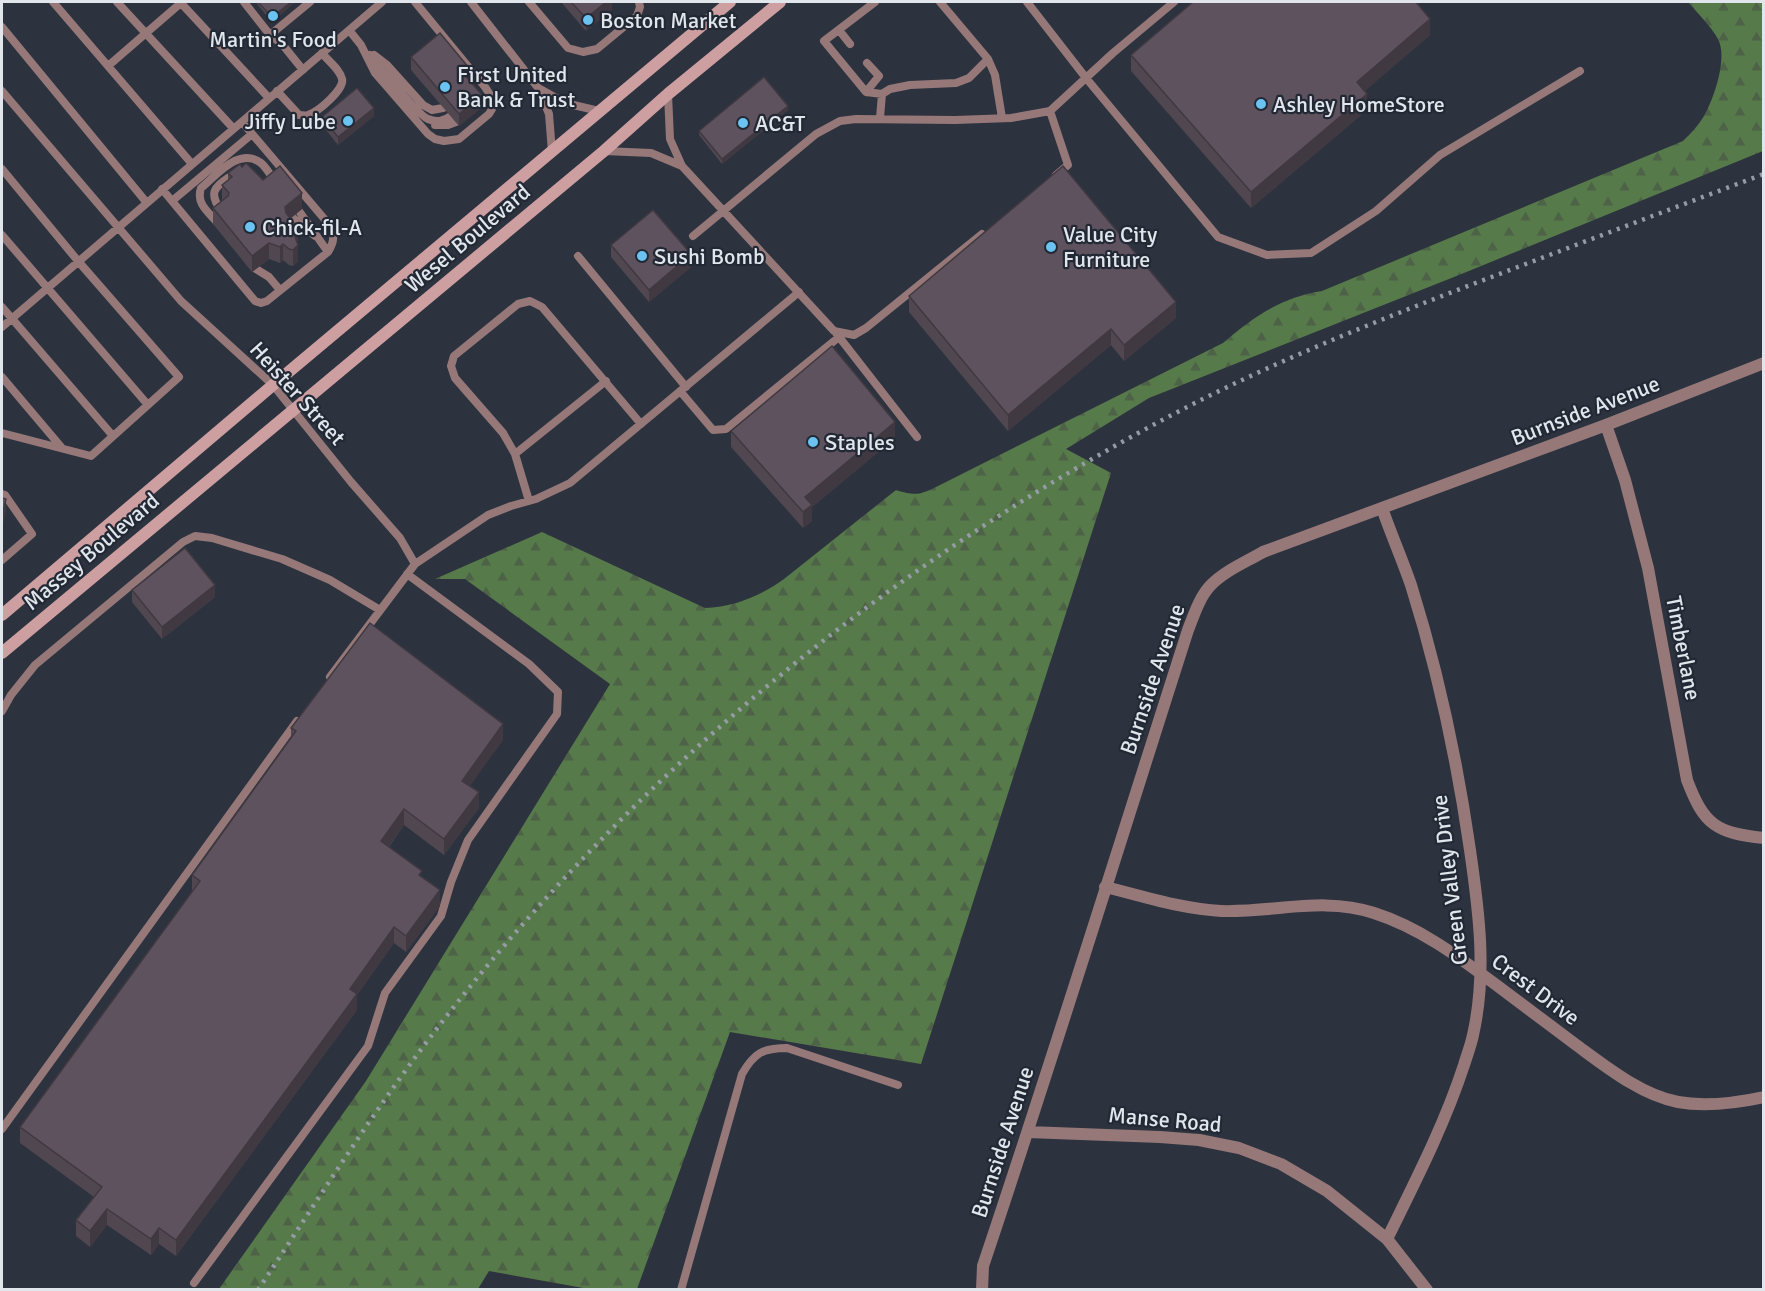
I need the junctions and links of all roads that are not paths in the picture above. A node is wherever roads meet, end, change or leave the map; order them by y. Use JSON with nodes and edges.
{"nodes":[{"id":1,"x":53,"y":2,"type":"edge"},
{"id":2,"x":117,"y":2,"type":"edge"},
{"id":3,"x":181,"y":2,"type":"edge"},
{"id":4,"x":244,"y":2,"type":"edge"},
{"id":5,"x":310,"y":2,"type":"edge"},
{"id":6,"x":380,"y":2,"type":"edge"},
{"id":7,"x":415,"y":2,"type":"edge"},
{"id":8,"x":471,"y":2,"type":"edge"},
{"id":9,"x":529,"y":2,"type":"edge"},
{"id":10,"x":639,"y":2,"type":"edge"},
{"id":11,"x":730,"y":2,"type":"edge"},
{"id":12,"x":780,"y":2,"type":"edge"},
{"id":13,"x":875,"y":2,"type":"edge"},
{"id":14,"x":940,"y":2,"type":"edge"},
{"id":15,"x":1027,"y":2,"type":"edge"},
{"id":16,"x":1174,"y":2,"type":"edge"},
{"id":17,"x":2,"y":27,"type":"edge"},
{"id":18,"x":349,"y":30,"type":"junction"},
{"id":19,"x":839,"y":30,"type":"junction"},
{"id":20,"x":145,"y":33,"type":"junction"},
{"id":21,"x":270,"y":34,"type":"junction"},
{"id":22,"x":850,"y":44,"type":"dead end"},
{"id":23,"x":362,"y":45,"type":"junction"},
{"id":24,"x":322,"y":53,"type":"junction"},
{"id":25,"x":988,"y":59,"type":"junction"},
{"id":26,"x":867,"y":63,"type":"dead end"},
{"id":27,"x":108,"y":66,"type":"junction"},
{"id":28,"x":303,"y":70,"type":"junction"},
{"id":29,"x":1580,"y":71,"type":"dead end"},
{"id":30,"x":1086,"y":78,"type":"junction"},
{"id":31,"x":539,"y":88,"type":"junction"},
{"id":32,"x":277,"y":91,"type":"junction"},
{"id":33,"x":2,"y":92,"type":"edge"},
{"id":34,"x":866,"y":92,"type":"junction"},
{"id":35,"x":668,"y":94,"type":"junction"},
{"id":36,"x":882,"y":94,"type":"junction"},
{"id":37,"x":269,"y":98,"type":"junction"},
{"id":38,"x":443,"y":108,"type":"edge"},
{"id":39,"x":599,"y":111,"type":"junction"},
{"id":40,"x":1050,"y":111,"type":"junction"},
{"id":41,"x":880,"y":118,"type":"junction"},
{"id":42,"x":1002,"y":118,"type":"junction"},
{"id":43,"x":453,"y":119,"type":"edge"},
{"id":44,"x":242,"y":122,"type":"junction"},
{"id":45,"x":233,"y":128,"type":"junction"},
{"id":46,"x":252,"y":134,"type":"junction"},
{"id":47,"x":604,"y":151,"type":"junction"},
{"id":48,"x":552,"y":152,"type":"junction"},
{"id":49,"x":192,"y":164,"type":"junction"},
{"id":50,"x":682,"y":166,"type":"junction"},
{"id":51,"x":2,"y":169,"type":"edge"},
{"id":52,"x":245,"y":170,"type":"edge"},
{"id":53,"x":1048,"y":182,"type":"edge"},
{"id":54,"x":277,"y":184,"type":"edge"},
{"id":55,"x":162,"y":189,"type":"junction"},
{"id":56,"x":172,"y":201,"type":"junction"},
{"id":57,"x":147,"y":203,"type":"junction"},
{"id":58,"x":722,"y":211,"type":"junction"},
{"id":59,"x":225,"y":214,"type":"edge"},
{"id":60,"x":296,"y":214,"type":"edge"},
{"id":61,"x":216,"y":221,"type":"edge"},
{"id":62,"x":118,"y":229,"type":"junction"},
{"id":63,"x":985,"y":232,"type":"edge"},
{"id":64,"x":2,"y":235,"type":"edge"},
{"id":65,"x":693,"y":236,"type":"dead end"},
{"id":66,"x":328,"y":252,"type":"junction"},
{"id":67,"x":578,"y":255,"type":"dead end"},
{"id":68,"x":78,"y":261,"type":"junction"},
{"id":69,"x":265,"y":262,"type":"edge"},
{"id":70,"x":256,"y":269,"type":"edge"},
{"id":71,"x":269,"y":277,"type":"junction"},
{"id":72,"x":47,"y":288,"type":"junction"},
{"id":73,"x":280,"y":290,"type":"junction"},
{"id":74,"x":799,"y":292,"type":"junction"},
{"id":75,"x":2,"y":307,"type":"edge"},
{"id":76,"x":11,"y":319,"type":"junction"},
{"id":77,"x":2,"y":327,"type":"edge"},
{"id":78,"x":836,"y":334,"type":"junction"},
{"id":79,"x":1764,"y":363,"type":"edge"},
{"id":80,"x":2,"y":377,"type":"edge"},
{"id":81,"x":606,"y":381,"type":"junction"},
{"id":82,"x":273,"y":385,"type":"junction"},
{"id":83,"x":683,"y":389,"type":"junction"},
{"id":84,"x":148,"y":405,"type":"junction"},
{"id":85,"x":293,"y":410,"type":"junction"},
{"id":86,"x":641,"y":424,"type":"junction"},
{"id":87,"x":1606,"y":425,"type":"junction"},
{"id":88,"x":2,"y":433,"type":"edge"},
{"id":89,"x":113,"y":436,"type":"junction"},
{"id":90,"x":917,"y":437,"type":"dead end"},
{"id":91,"x":62,"y":448,"type":"junction"},
{"id":92,"x":515,"y":454,"type":"junction"},
{"id":93,"x":2,"y":494,"type":"edge"},
{"id":94,"x":145,"y":495,"type":"joint"},
{"id":95,"x":529,"y":501,"type":"junction"},
{"id":96,"x":179,"y":504,"type":"joint"},
{"id":97,"x":1382,"y":508,"type":"junction"},
{"id":98,"x":2,"y":560,"type":"edge"},
{"id":99,"x":415,"y":564,"type":"junction"},
{"id":100,"x":407,"y":574,"type":"junction"},
{"id":101,"x":380,"y":610,"type":"junction"},
{"id":102,"x":2,"y":615,"type":"edge"},
{"id":103,"x":2,"y":653,"type":"edge"},
{"id":104,"x":326,"y":682,"type":"edge"},
{"id":105,"x":2,"y":711,"type":"edge"},
{"id":106,"x":300,"y":717,"type":"edge"},
{"id":107,"x":1764,"y":838,"type":"edge"},
{"id":108,"x":1105,"y":887,"type":"junction"},
{"id":109,"x":1482,"y":974,"type":"junction"},
{"id":110,"x":898,"y":1085,"type":"dead end"},
{"id":111,"x":1764,"y":1097,"type":"edge"},
{"id":112,"x":2,"y":1128,"type":"edge"},
{"id":113,"x":1028,"y":1132,"type":"junction"},
{"id":114,"x":1386,"y":1239,"type":"junction"},
{"id":115,"x":194,"y":1283,"type":"dead end"},
{"id":116,"x":681,"y":1290,"type":"edge"},
{"id":117,"x":982,"y":1290,"type":"edge"},
{"id":118,"x":1427,"y":1290,"type":"edge"}],
"edges":[{"from":1,"to":27,"type":"lane"},
{"from":2,"to":20,"type":"lane"},
{"from":3,"to":20,"type":"lane"},
{"from":3,"to":37,"type":"lane"},
{"from":4,"to":21,"type":"lane"},
{"from":5,"to":21,"type":"lane"},
{"from":6,"to":18,"type":"lane"},
{"from":7,"to":23,"type":"lane"},
{"from":8,"to":31,"type":"lane"},
{"from":9,"to":10,"type":"lane"},
{"from":11,"to":39,"type":"main road","name":"Wesel Boulevard"},
{"from":12,"to":35,"type":"main road","name":"Wesel Boulevard"},
{"from":13,"to":19,"type":"lane"},
{"from":14,"to":25,"type":"lane"},
{"from":15,"to":30,"type":"lane"},
{"from":16,"to":30,"type":"lane"},
{"from":17,"to":57,"type":"lane"},
{"from":18,"to":23,"type":"lane"},
{"from":18,"to":24,"type":"lane"},
{"from":19,"to":22,"type":"lane"},
{"from":19,"to":34,"type":"lane"},
{"from":20,"to":27,"type":"lane"},
{"from":20,"to":45,"type":"lane"},
{"from":21,"to":28,"type":"lane"},
{"from":23,"to":38,"type":"lane"},
{"from":23,"to":43,"type":"lane"},
{"from":24,"to":28,"type":"lane"},
{"from":24,"to":32,"type":"lane"},
{"from":25,"to":36,"type":"lane"},
{"from":25,"to":42,"type":"lane"},
{"from":26,"to":34,"type":"lane"},
{"from":27,"to":49,"type":"lane"},
{"from":28,"to":32,"type":"lane"},
{"from":29,"to":30,"type":"lane"},
{"from":30,"to":40,"type":"lane"},
{"from":31,"to":39,"type":"lane"},
{"from":31,"to":48,"type":"lane"},
{"from":32,"to":37,"type":"lane"},
{"from":33,"to":62,"type":"lane","name":"Heister Street"},
{"from":34,"to":36,"type":"lane"},
{"from":35,"to":47,"type":"main road","name":"Wesel Boulevard"},
{"from":35,"to":50,"type":"lane"},
{"from":36,"to":41,"type":"lane"},
{"from":37,"to":44,"type":"lane"},
{"from":39,"to":48,"type":"main road","name":"Wesel Boulevard"},
{"from":40,"to":42,"type":"lane"},
{"from":40,"to":53,"type":"lane"},
{"from":41,"to":42,"type":"lane"},
{"from":41,"to":58,"type":"lane"},
{"from":44,"to":45,"type":"lane"},
{"from":44,"to":46,"type":"lane"},
{"from":45,"to":49,"type":"lane"},
{"from":46,"to":56,"type":"lane"},
{"from":46,"to":66,"type":"lane"},
{"from":47,"to":50,"type":"lane"},
{"from":47,"to":85,"type":"main road","name":"Wesel Boulevard"},
{"from":48,"to":82,"type":"main road","name":"Wesel Boulevard"},
{"from":49,"to":55,"type":"lane"},
{"from":50,"to":58,"type":"lane"},
{"from":51,"to":68,"type":"lane"},
{"from":52,"to":59,"type":"lane"},
{"from":54,"to":61,"type":"lane"},
{"from":55,"to":56,"type":"lane"},
{"from":55,"to":57,"type":"lane"},
{"from":56,"to":73,"type":"lane"},
{"from":57,"to":62,"type":"lane"},
{"from":58,"to":65,"type":"lane"},
{"from":58,"to":74,"type":"lane"},
{"from":60,"to":66,"type":"lane"},
{"from":62,"to":68,"type":"lane"},
{"from":62,"to":82,"type":"lane","name":"Heister Street"},
{"from":63,"to":78,"type":"lane"},
{"from":64,"to":72,"type":"lane"},
{"from":66,"to":73,"type":"lane"},
{"from":67,"to":83,"type":"lane"},
{"from":68,"to":72,"type":"lane"},
{"from":68,"to":84,"type":"lane"},
{"from":69,"to":71,"type":"lane"},
{"from":70,"to":71,"type":"lane"},
{"from":71,"to":73,"type":"lane"},
{"from":72,"to":76,"type":"lane"},
{"from":72,"to":84,"type":"lane"},
{"from":74,"to":78,"type":"lane"},
{"from":74,"to":83,"type":"lane"},
{"from":75,"to":76,"type":"lane"},
{"from":76,"to":77,"type":"lane"},
{"from":76,"to":89,"type":"lane"},
{"from":78,"to":83,"type":"lane"},
{"from":78,"to":90,"type":"lane"},
{"from":79,"to":87,"type":"street","name":"Burnside Avenue"},
{"from":80,"to":91,"type":"lane"},
{"from":81,"to":86,"type":"lane"},
{"from":81,"to":92,"type":"lane"},
{"from":81,"to":92,"type":"lane"},
{"from":82,"to":85,"type":"lane","name":"Heister Street"},
{"from":82,"to":94,"type":"main road","name":"Wesel Boulevard"},
{"from":83,"to":86,"type":"lane"},
{"from":84,"to":89,"type":"lane"},
{"from":85,"to":96,"type":"main road","name":"Wesel Boulevard"},
{"from":85,"to":99,"type":"lane","name":"Heister Street"},
{"from":86,"to":95,"type":"lane"},
{"from":87,"to":97,"type":"street","name":"Burnside Avenue"},
{"from":87,"to":107,"type":"street","name":"Timberlane"},
{"from":88,"to":91,"type":"lane"},
{"from":89,"to":91,"type":"lane"},
{"from":92,"to":95,"type":"lane"},
{"from":93,"to":98,"type":"lane"},
{"from":94,"to":102,"type":"main road","name":"Massey Boulevard"},
{"from":95,"to":99,"type":"lane"},
{"from":96,"to":103,"type":"main road","name":"Massey Boulevard"},
{"from":97,"to":108,"type":"street","name":"Burnside Avenue"},
{"from":97,"to":109,"type":"street","name":"Green Valley Drive"},
{"from":99,"to":100,"type":"lane"},
{"from":100,"to":101,"type":"lane"},
{"from":100,"to":115,"type":"lane"},
{"from":101,"to":104,"type":"lane"},
{"from":101,"to":105,"type":"lane"},
{"from":106,"to":112,"type":"lane"},
{"from":108,"to":109,"type":"street","name":"Crest Drive"},
{"from":108,"to":113,"type":"street","name":"Burnside Avenue"},
{"from":109,"to":111,"type":"street","name":"Crest Drive"},
{"from":109,"to":114,"type":"street","name":"Green Valley Drive"},
{"from":110,"to":116,"type":"lane"},
{"from":113,"to":114,"type":"street","name":"Manse Road"},
{"from":113,"to":117,"type":"street","name":"Burnside Avenue"},
{"from":114,"to":118,"type":"street","name":"Manse Road"}]}
